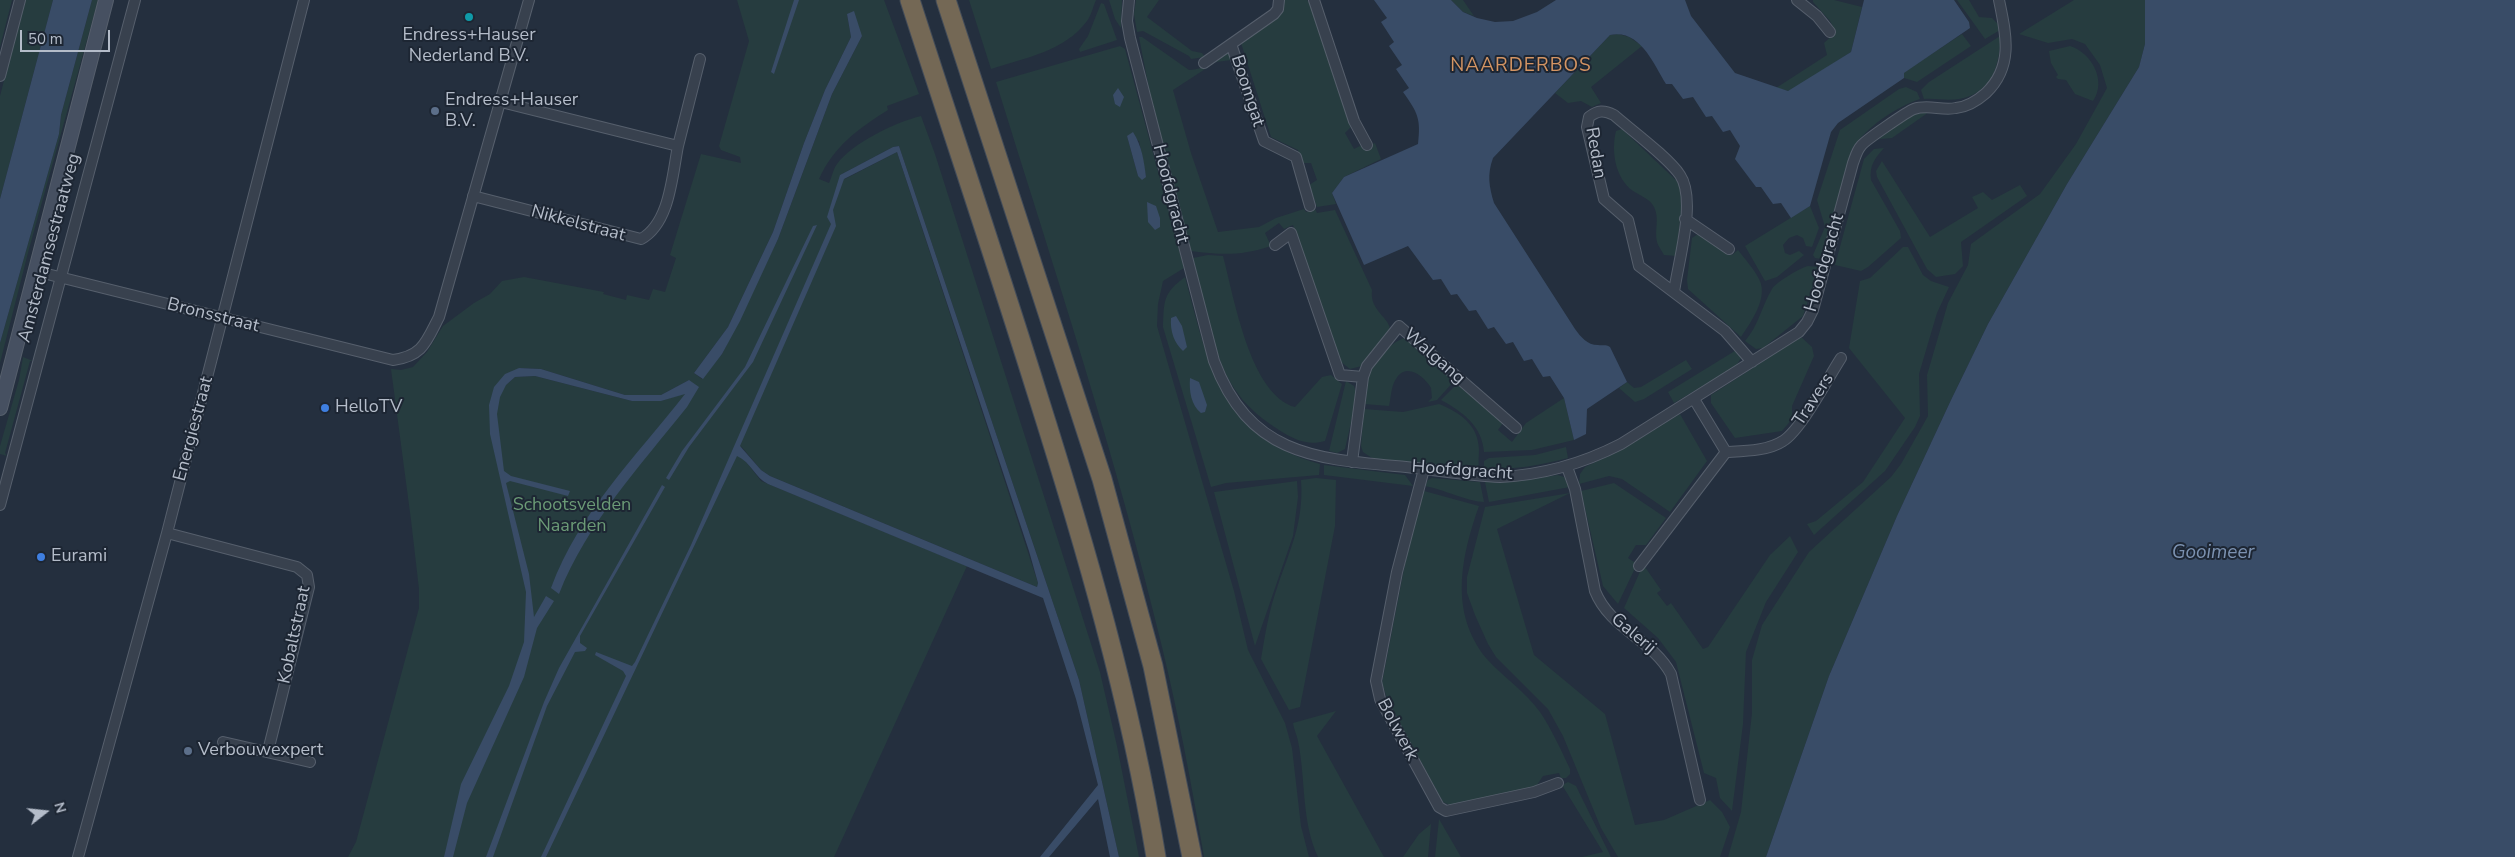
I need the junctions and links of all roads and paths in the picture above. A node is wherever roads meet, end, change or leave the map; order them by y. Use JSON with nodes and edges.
{"nodes":[{"id":1,"x":20,"y":0,"type":"edge"},
{"id":2,"x":106,"y":0,"type":"edge"},
{"id":3,"x":135,"y":0,"type":"edge"},
{"id":4,"x":304,"y":0,"type":"edge"},
{"id":5,"x":529,"y":0,"type":"edge"},
{"id":6,"x":896,"y":0,"type":"edge"},
{"id":7,"x":910,"y":0,"type":"edge"},
{"id":8,"x":946,"y":0,"type":"edge"},
{"id":9,"x":956,"y":0,"type":"edge"},
{"id":10,"x":1129,"y":0,"type":"edge"},
{"id":11,"x":1279,"y":0,"type":"edge"},
{"id":12,"x":1314,"y":0,"type":"edge"},
{"id":13,"x":1999,"y":0,"type":"edge"},
{"id":14,"x":1800,"y":1,"type":"edge"},
{"id":15,"x":1830,"y":32,"type":"dead end"},
{"id":16,"x":1231,"y":44,"type":"junction"},
{"id":17,"x":965,"y":58,"type":"junction"},
{"id":18,"x":700,"y":59,"type":"dead end"},
{"id":19,"x":1204,"y":63,"type":"dead end"},
{"id":20,"x":0,"y":76,"type":"edge"},
{"id":21,"x":501,"y":102,"type":"junction"},
{"id":22,"x":948,"y":117,"type":"junction"},
{"id":23,"x":1367,"y":145,"type":"dead end"},
{"id":24,"x":678,"y":146,"type":"junction"},
{"id":25,"x":473,"y":196,"type":"junction"},
{"id":26,"x":1310,"y":206,"type":"dead end"},
{"id":27,"x":1685,"y":219,"type":"junction"},
{"id":28,"x":1275,"y":245,"type":"dead end"},
{"id":29,"x":1728,"y":249,"type":"dead end"},
{"id":30,"x":35,"y":271,"type":"junction"},
{"id":31,"x":62,"y":278,"type":"junction"},
{"id":32,"x":1674,"y":292,"type":"junction"},
{"id":33,"x":223,"y":319,"type":"junction"},
{"id":34,"x":1841,"y":358,"type":"dead end"},
{"id":35,"x":1752,"y":362,"type":"junction"},
{"id":36,"x":1363,"y":377,"type":"junction"},
{"id":37,"x":1694,"y":399,"type":"junction"},
{"id":38,"x":0,"y":408,"type":"edge"},
{"id":39,"x":1516,"y":428,"type":"dead end"},
{"id":40,"x":1726,"y":452,"type":"junction"},
{"id":41,"x":1352,"y":462,"type":"junction"},
{"id":42,"x":1567,"y":467,"type":"junction"},
{"id":43,"x":1424,"y":469,"type":"junction"},
{"id":44,"x":0,"y":505,"type":"edge"},
{"id":45,"x":167,"y":533,"type":"junction"},
{"id":46,"x":1639,"y":566,"type":"dead end"},
{"id":47,"x":223,"y":742,"type":"dead end"},
{"id":48,"x":268,"y":751,"type":"junction"},
{"id":49,"x":310,"y":762,"type":"dead end"},
{"id":50,"x":1558,"y":783,"type":"dead end"},
{"id":51,"x":1700,"y":800,"type":"dead end"},
{"id":52,"x":78,"y":857,"type":"edge"},
{"id":53,"x":1156,"y":857,"type":"edge"},
{"id":54,"x":1192,"y":857,"type":"edge"}],
"edges":[{"from":1,"to":20,"type":"street"},
{"from":2,"to":30,"type":"street","name":"Amsterdamsestraatweg"},
{"from":3,"to":31,"type":"street","name":"Amsterdamsestraatweg"},
{"from":4,"to":33,"type":"street","name":"Energiestraat"},
{"from":5,"to":21,"type":"street"},
{"from":6,"to":22,"type":"highway"},
{"from":7,"to":22,"type":"highway"},
{"from":8,"to":17,"type":"highway"},
{"from":9,"to":17,"type":"highway"},
{"from":10,"to":41,"type":"street","name":"Hoofdgracht"},
{"from":11,"to":16,"type":"street","name":"Boomgat"},
{"from":12,"to":23,"type":"street"},
{"from":13,"to":35,"type":"street","name":"Hoofdgracht"},
{"from":14,"to":15,"type":"street"},
{"from":16,"to":19,"type":"street","name":"Boomgat"},
{"from":16,"to":26,"type":"street","name":"Boomgat"},
{"from":17,"to":54,"type":"highway"},
{"from":18,"to":24,"type":"street","name":"Nikkelstraat"},
{"from":21,"to":24,"type":"street"},
{"from":21,"to":25,"type":"street"},
{"from":22,"to":53,"type":"highway"},
{"from":24,"to":25,"type":"street","name":"Nikkelstraat"},
{"from":25,"to":33,"type":"street","name":"Bronsstraat"},
{"from":27,"to":29,"type":"street"},
{"from":27,"to":32,"type":"street","name":"Redan"},
{"from":27,"to":32,"type":"street","name":"Redan"},
{"from":28,"to":36,"type":"street"},
{"from":30,"to":31,"type":"street","name":"Bronsstraat"},
{"from":30,"to":38,"type":"street","name":"Amsterdamsestraatweg"},
{"from":31,"to":33,"type":"street","name":"Bronsstraat"},
{"from":31,"to":44,"type":"street","name":"Amsterdamsestraatweg"},
{"from":32,"to":35,"type":"street","name":"Redan"},
{"from":33,"to":45,"type":"street","name":"Energiestraat"},
{"from":34,"to":40,"type":"street","name":"Travers"},
{"from":35,"to":37,"type":"street","name":"Hoofdgracht"},
{"from":36,"to":39,"type":"street","name":"Walgang"},
{"from":36,"to":41,"type":"street","name":"Walgang"},
{"from":37,"to":40,"type":"street"},
{"from":37,"to":42,"type":"street","name":"Hoofdgracht"},
{"from":40,"to":46,"type":"street"},
{"from":41,"to":43,"type":"street","name":"Hoofdgracht"},
{"from":42,"to":43,"type":"street","name":"Hoofdgracht"},
{"from":42,"to":51,"type":"street","name":"Galerij"},
{"from":43,"to":50,"type":"street","name":"Bolwerk"},
{"from":45,"to":48,"type":"street","name":"Kobaltstraat"},
{"from":45,"to":52,"type":"street","name":"Energiestraat"},
{"from":47,"to":48,"type":"street"},
{"from":48,"to":49,"type":"street"}]}
